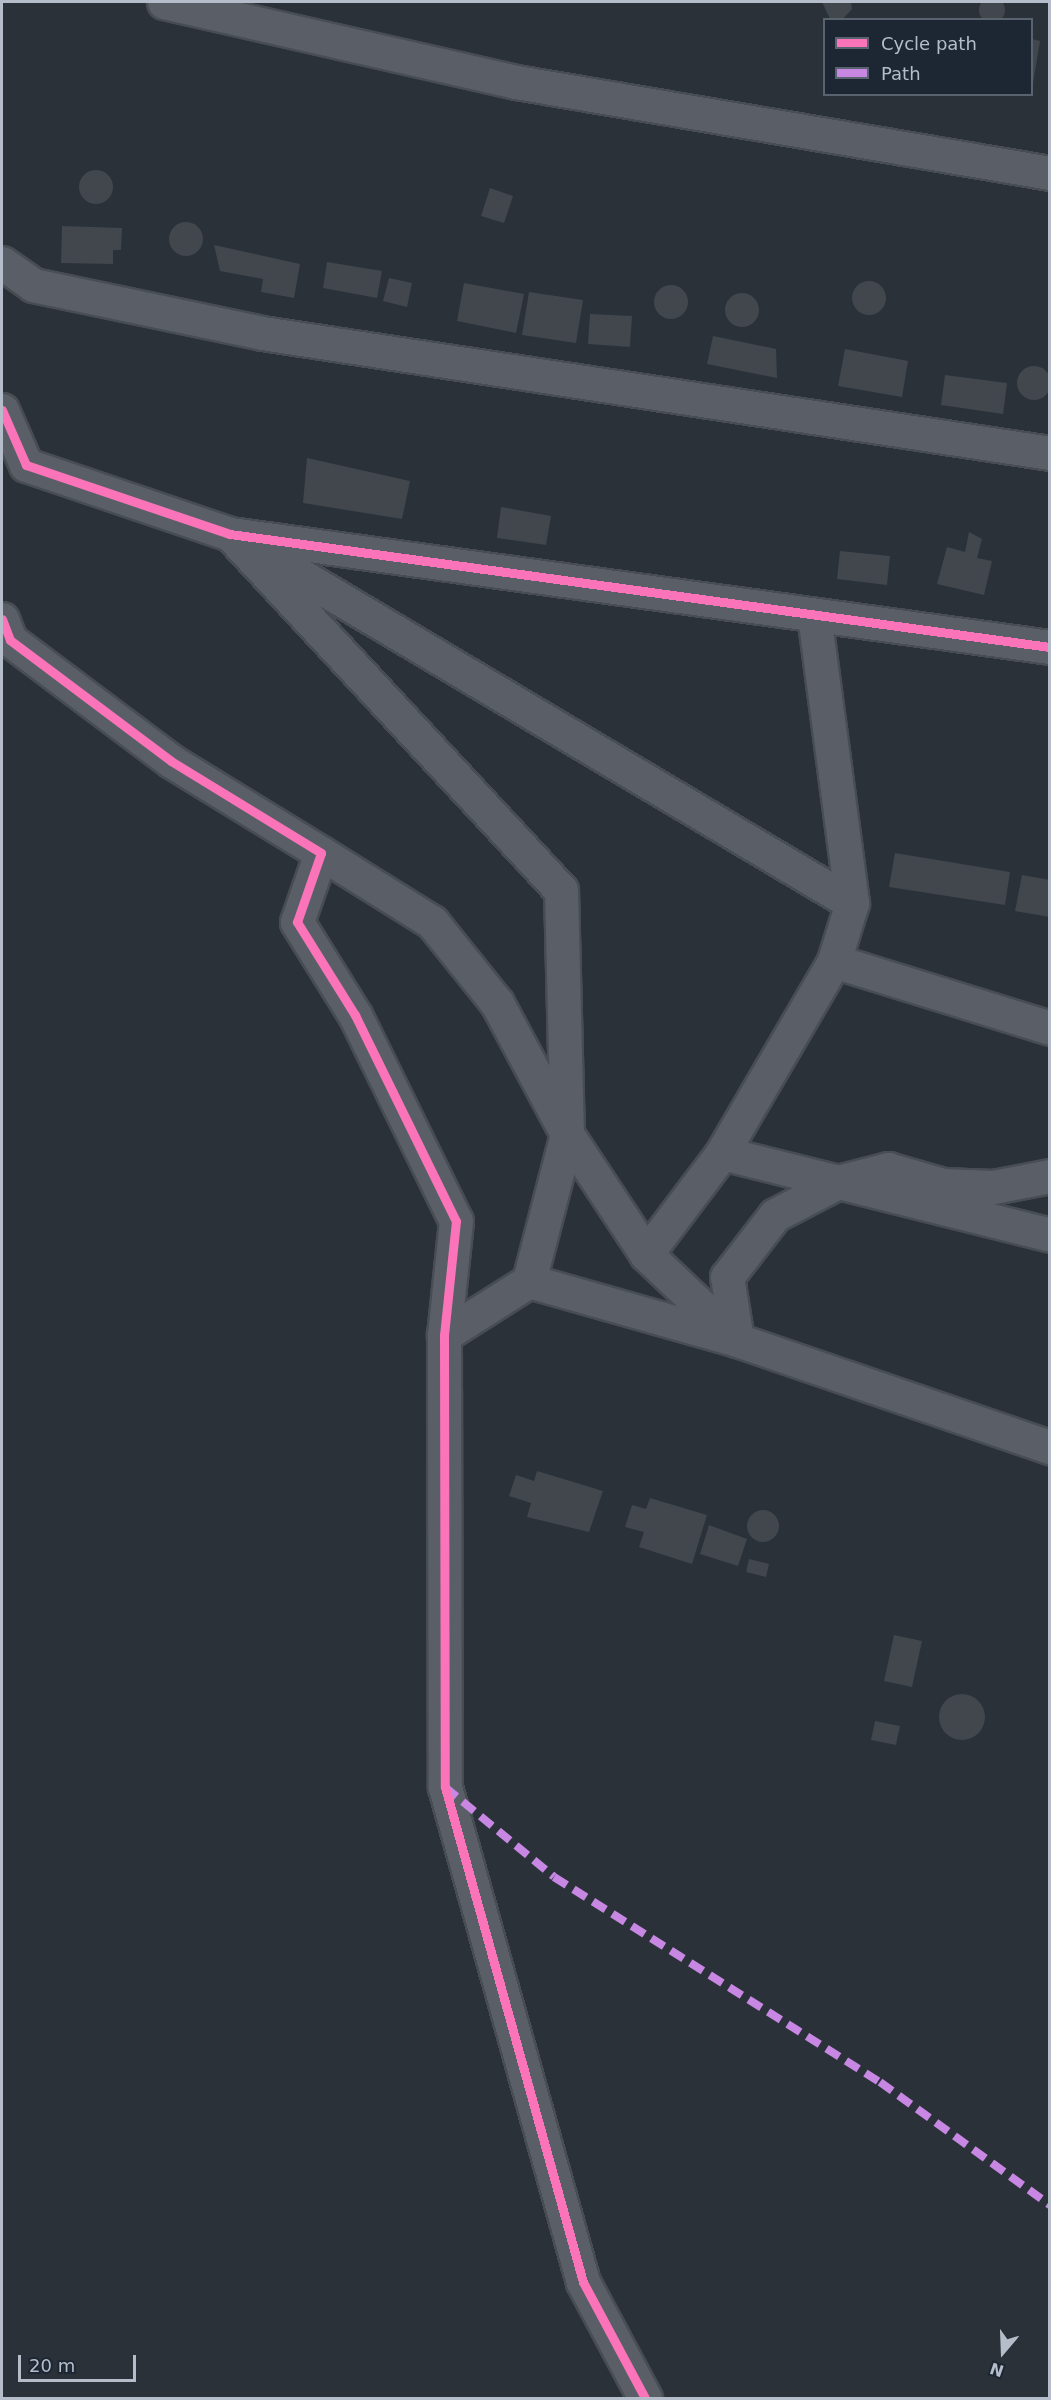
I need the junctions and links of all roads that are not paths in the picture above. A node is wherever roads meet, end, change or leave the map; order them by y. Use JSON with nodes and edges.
{"nodes":[{"id":1,"x":164,"y":2,"type":"edge"},
{"id":2,"x":1050,"y":172,"type":"edge"},
{"id":3,"x":2,"y":263,"type":"edge"},
{"id":4,"x":2,"y":410,"type":"edge"},
{"id":5,"x":1050,"y":453,"type":"edge"},
{"id":6,"x":230,"y":534,"type":"junction"},
{"id":7,"x":814,"y":616,"type":"junction"},
{"id":8,"x":2,"y":619,"type":"edge"},
{"id":9,"x":1050,"y":647,"type":"edge"},
{"id":10,"x":321,"y":852,"type":"junction"},
{"id":11,"x":852,"y":903,"type":"junction"},
{"id":12,"x":834,"y":961,"type":"junction"},
{"id":13,"x":1050,"y":1028,"type":"edge"},
{"id":14,"x":567,"y":1134,"type":"junction"},
{"id":15,"x":722,"y":1153,"type":"junction"},
{"id":16,"x":1050,"y":1176,"type":"edge"},
{"id":17,"x":838,"y":1182,"type":"junction"},
{"id":18,"x":1050,"y":1235,"type":"edge"},
{"id":19,"x":646,"y":1254,"type":"junction"},
{"id":20,"x":529,"y":1281,"type":"junction"},
{"id":21,"x":444,"y":1335,"type":"junction"},
{"id":22,"x":737,"y":1340,"type":"junction"},
{"id":23,"x":1049,"y":1447,"type":"edge"},
{"id":24,"x":645,"y":2398,"type":"edge"}],
"edges":[{"from":1,"to":2,"type":"street"},
{"from":3,"to":5,"type":"street"},
{"from":4,"to":6,"type":"street"},
{"from":6,"to":7,"type":"street"},
{"from":6,"to":11,"type":"street"},
{"from":6,"to":14,"type":"street"},
{"from":7,"to":9,"type":"street"},
{"from":7,"to":11,"type":"street"},
{"from":8,"to":10,"type":"street"},
{"from":10,"to":14,"type":"street"},
{"from":10,"to":21,"type":"street"},
{"from":11,"to":12,"type":"street"},
{"from":12,"to":13,"type":"street"},
{"from":12,"to":15,"type":"street"},
{"from":14,"to":19,"type":"street"},
{"from":14,"to":20,"type":"street"},
{"from":15,"to":17,"type":"street"},
{"from":15,"to":19,"type":"street"},
{"from":16,"to":17,"type":"street"},
{"from":17,"to":18,"type":"street"},
{"from":17,"to":22,"type":"street"},
{"from":19,"to":22,"type":"street"},
{"from":20,"to":21,"type":"street"},
{"from":20,"to":22,"type":"street"},
{"from":21,"to":24,"type":"street"},
{"from":22,"to":23,"type":"street"}]}
